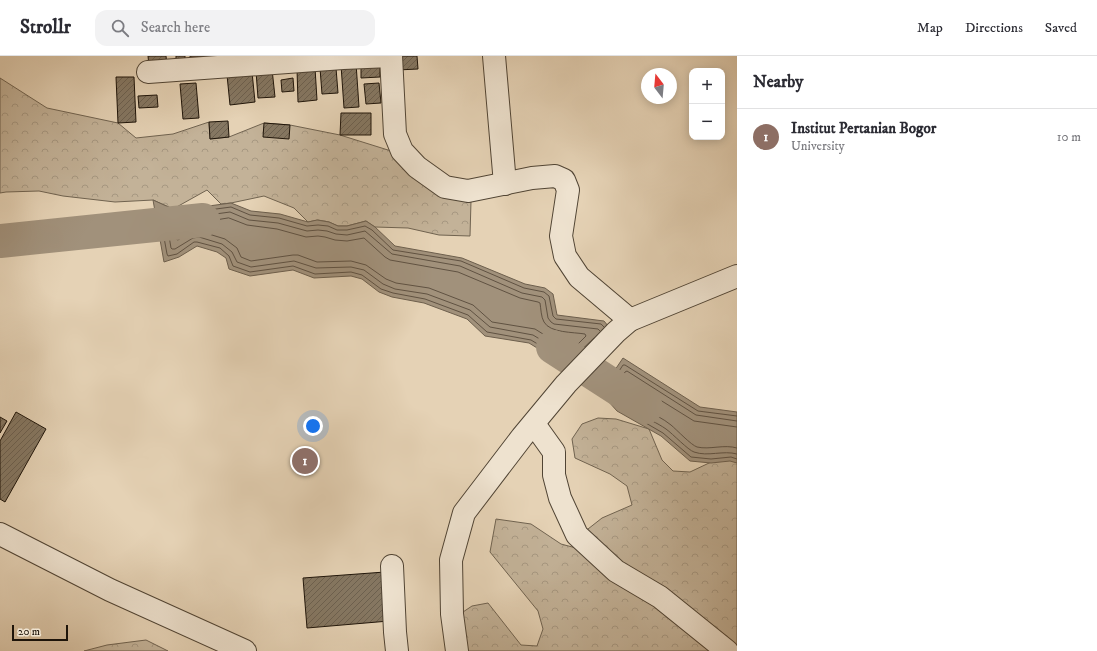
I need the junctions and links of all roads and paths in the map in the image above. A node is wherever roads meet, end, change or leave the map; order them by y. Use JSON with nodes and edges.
{"nodes":[{"id":1,"x":391,"y":56,"type":"edge"},
{"id":2,"x":494,"y":56,"type":"edge"},
{"id":3,"x":148,"y":72,"type":"dead end"},
{"id":4,"x":505,"y":184,"type":"junction"},
{"id":5,"x":737,"y":276,"type":"edge"},
{"id":6,"x":623,"y":326,"type":"junction"},
{"id":7,"x":534,"y":424,"type":"junction"},
{"id":8,"x":0,"y":534,"type":"edge"},
{"id":9,"x":392,"y":566,"type":"dead end"},
{"id":10,"x":245,"y":651,"type":"edge"},
{"id":11,"x":397,"y":651,"type":"edge"},
{"id":12,"x":457,"y":651,"type":"edge"},
{"id":13,"x":726,"y":651,"type":"edge"}],
"edges":[{"from":1,"to":3,"type":"street"},
{"from":1,"to":4,"type":"street"},
{"from":2,"to":4,"type":"street"},
{"from":4,"to":6,"type":"street"},
{"from":5,"to":6,"type":"street"},
{"from":6,"to":7,"type":"street"},
{"from":7,"to":12,"type":"street"},
{"from":7,"to":13,"type":"street"},
{"from":8,"to":10,"type":"street"},
{"from":9,"to":11,"type":"street"}]}
